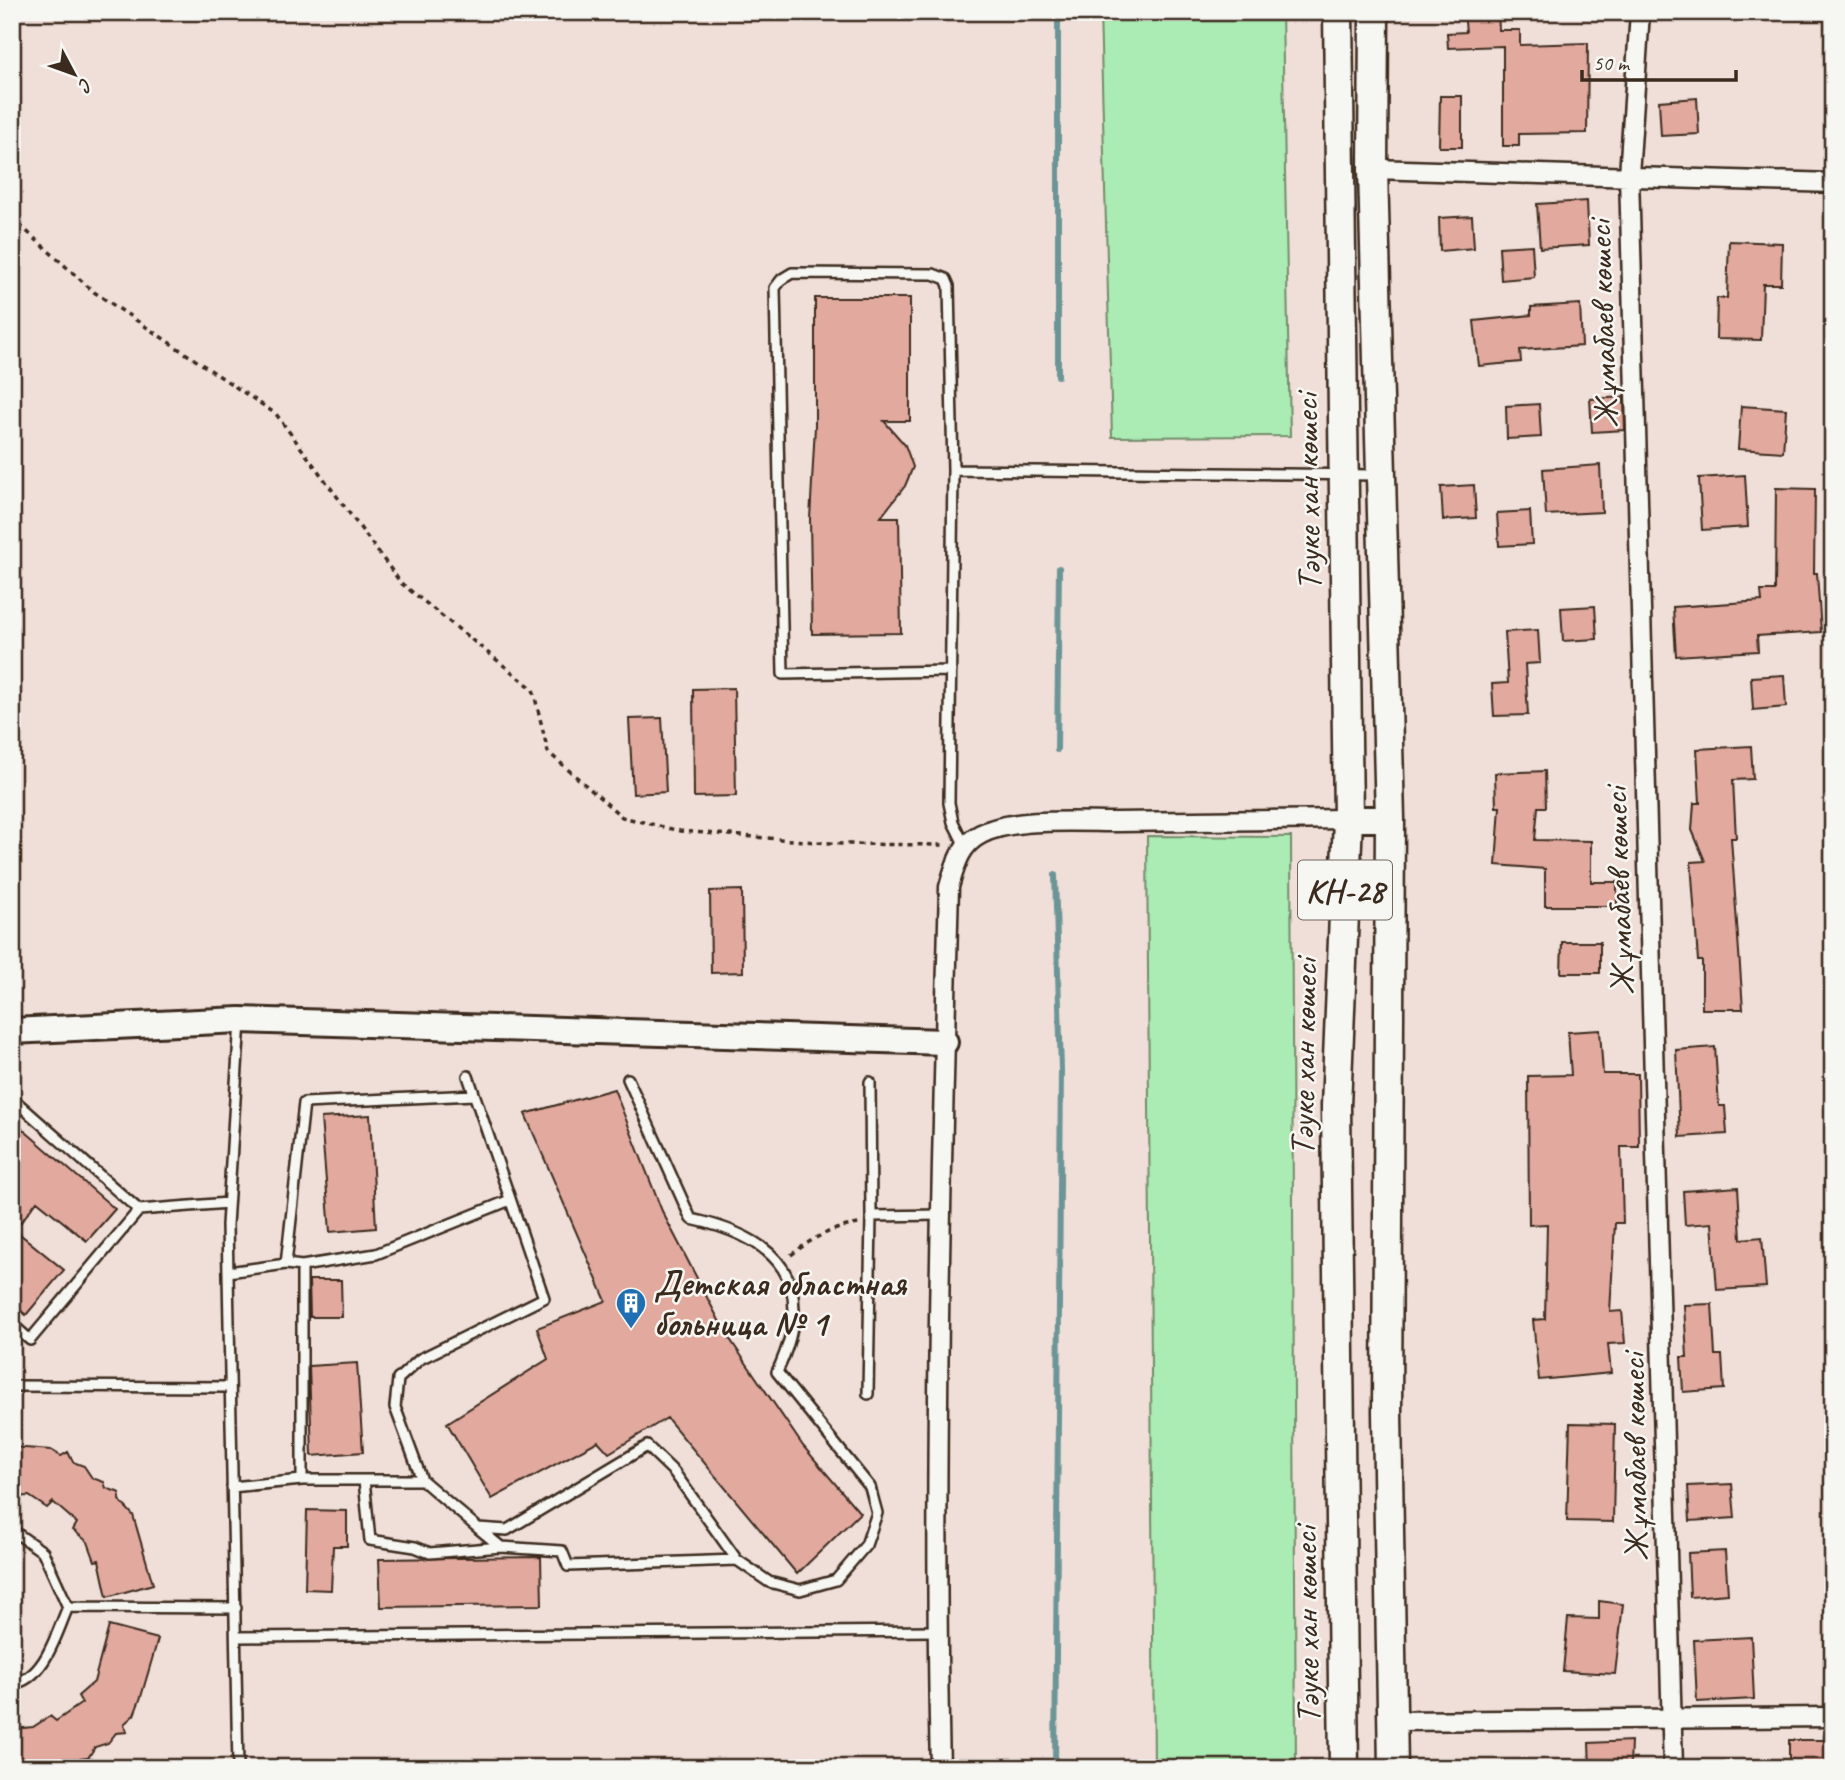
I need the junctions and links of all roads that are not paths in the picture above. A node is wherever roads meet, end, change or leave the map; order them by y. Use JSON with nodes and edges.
{"nodes":[{"id":1,"x":1338,"y":12,"type":"edge"},
{"id":2,"x":1374,"y":12,"type":"edge"},
{"id":3,"x":1640,"y":12,"type":"edge"},
{"id":4,"x":1373,"y":169,"type":"junction"},
{"id":5,"x":1629,"y":175,"type":"junction"},
{"id":6,"x":1833,"y":183,"type":"edge"},
{"id":7,"x":953,"y":470,"type":"junction"},
{"id":8,"x":1381,"y":474,"type":"junction"},
{"id":9,"x":1343,"y":477,"type":"junction"},
{"id":10,"x":951,"y":671,"type":"junction"},
{"id":11,"x":1390,"y":818,"type":"junction"},
{"id":12,"x":1348,"y":819,"type":"junction"},
{"id":13,"x":965,"y":846,"type":"junction"},
{"id":14,"x":240,"y":1020,"type":"junction"},
{"id":15,"x":12,"y":1031,"type":"edge"},
{"id":16,"x":944,"y":1042,"type":"junction"},
{"id":17,"x":468,"y":1076,"type":"dead end"},
{"id":18,"x":628,"y":1079,"type":"dead end"},
{"id":19,"x":870,"y":1082,"type":"dead end"},
{"id":20,"x":474,"y":1095,"type":"junction"},
{"id":21,"x":12,"y":1098,"type":"edge"},
{"id":22,"x":510,"y":1200,"type":"junction"},
{"id":23,"x":228,"y":1203,"type":"junction"},
{"id":24,"x":139,"y":1210,"type":"junction"},
{"id":25,"x":942,"y":1215,"type":"junction"},
{"id":26,"x":871,"y":1219,"type":"junction"},
{"id":27,"x":286,"y":1264,"type":"junction"},
{"id":28,"x":302,"y":1266,"type":"junction"},
{"id":29,"x":228,"y":1272,"type":"junction"},
{"id":30,"x":12,"y":1324,"type":"edge"},
{"id":31,"x":12,"y":1386,"type":"edge"},
{"id":32,"x":230,"y":1387,"type":"junction"},
{"id":33,"x":868,"y":1394,"type":"dead end"},
{"id":34,"x":302,"y":1480,"type":"junction"},
{"id":35,"x":364,"y":1480,"type":"junction"},
{"id":36,"x":422,"y":1480,"type":"junction"},
{"id":37,"x":232,"y":1487,"type":"junction"},
{"id":38,"x":478,"y":1528,"type":"junction"},
{"id":39,"x":12,"y":1530,"type":"edge"},
{"id":40,"x":501,"y":1547,"type":"junction"},
{"id":41,"x":737,"y":1560,"type":"junction"},
{"id":42,"x":68,"y":1607,"type":"junction"},
{"id":43,"x":236,"y":1608,"type":"junction"},
{"id":44,"x":937,"y":1630,"type":"junction"},
{"id":45,"x":237,"y":1637,"type":"junction"},
{"id":46,"x":12,"y":1684,"type":"edge"},
{"id":47,"x":1671,"y":1717,"type":"junction"},
{"id":48,"x":1833,"y":1717,"type":"edge"},
{"id":49,"x":1393,"y":1721,"type":"junction"},
{"id":50,"x":238,"y":1768,"type":"edge"},
{"id":51,"x":940,"y":1768,"type":"edge"},
{"id":52,"x":1344,"y":1768,"type":"edge"},
{"id":53,"x":1393,"y":1768,"type":"edge"},
{"id":54,"x":1673,"y":1768,"type":"edge"}],
"edges":[{"from":1,"to":9,"type":"main road","name":"Тәуке хан көшесі","number":"КН-28"},
{"from":2,"to":4,"type":"main road","number":"КН-28"},
{"from":3,"to":5,"type":"street","name":"Жұмабаев көшесі"},
{"from":4,"to":5,"type":"street"},
{"from":4,"to":8,"type":"main road","number":"КН-28"},
{"from":5,"to":6,"type":"street"},
{"from":5,"to":47,"type":"street","name":"Жұмабаев көшесі"},
{"from":7,"to":9,"type":"lane"},
{"from":7,"to":10,"type":"lane"},
{"from":7,"to":10,"type":"lane"},
{"from":8,"to":9,"type":"lane"},
{"from":8,"to":11,"type":"main road","number":"КН-28"},
{"from":9,"to":12,"type":"main road","name":"Тәуке хан көшесі","number":"КН-28"},
{"from":10,"to":13,"type":"lane"},
{"from":11,"to":12,"type":"street"},
{"from":11,"to":49,"type":"main road","number":"КН-28"},
{"from":12,"to":13,"type":"street"},
{"from":12,"to":52,"type":"main road","name":"Тәуке хан көшесі","number":"КН-28"},
{"from":13,"to":16,"type":"street"},
{"from":14,"to":15,"type":"street"},
{"from":14,"to":16,"type":"street"},
{"from":14,"to":23,"type":"lane"},
{"from":16,"to":25,"type":"street"},
{"from":17,"to":20,"type":"lane"},
{"from":18,"to":41,"type":"lane"},
{"from":19,"to":26,"type":"lane"},
{"from":20,"to":22,"type":"lane"},
{"from":20,"to":27,"type":"lane"},
{"from":21,"to":24,"type":"lane"},
{"from":22,"to":28,"type":"lane"},
{"from":22,"to":36,"type":"lane"},
{"from":23,"to":24,"type":"lane"},
{"from":23,"to":29,"type":"lane"},
{"from":24,"to":30,"type":"lane"},
{"from":25,"to":26,"type":"lane"},
{"from":25,"to":44,"type":"street"},
{"from":26,"to":33,"type":"lane"},
{"from":27,"to":28,"type":"lane"},
{"from":27,"to":29,"type":"lane"},
{"from":28,"to":34,"type":"lane"},
{"from":29,"to":32,"type":"lane"},
{"from":31,"to":32,"type":"lane"},
{"from":32,"to":37,"type":"lane"},
{"from":34,"to":35,"type":"lane"},
{"from":34,"to":37,"type":"lane"},
{"from":35,"to":36,"type":"lane"},
{"from":35,"to":40,"type":"lane"},
{"from":36,"to":38,"type":"lane"},
{"from":37,"to":43,"type":"lane"},
{"from":38,"to":40,"type":"lane"},
{"from":38,"to":41,"type":"lane"},
{"from":39,"to":42,"type":"lane"},
{"from":40,"to":41,"type":"lane"},
{"from":42,"to":43,"type":"lane"},
{"from":42,"to":46,"type":"lane"},
{"from":43,"to":45,"type":"lane"},
{"from":44,"to":45,"type":"lane"},
{"from":44,"to":51,"type":"street"},
{"from":45,"to":50,"type":"lane"},
{"from":47,"to":48,"type":"street"},
{"from":47,"to":49,"type":"street"},
{"from":47,"to":54,"type":"street","name":"Жұмабаев көшесі"},
{"from":49,"to":53,"type":"main road","number":"КН-28"}]}
